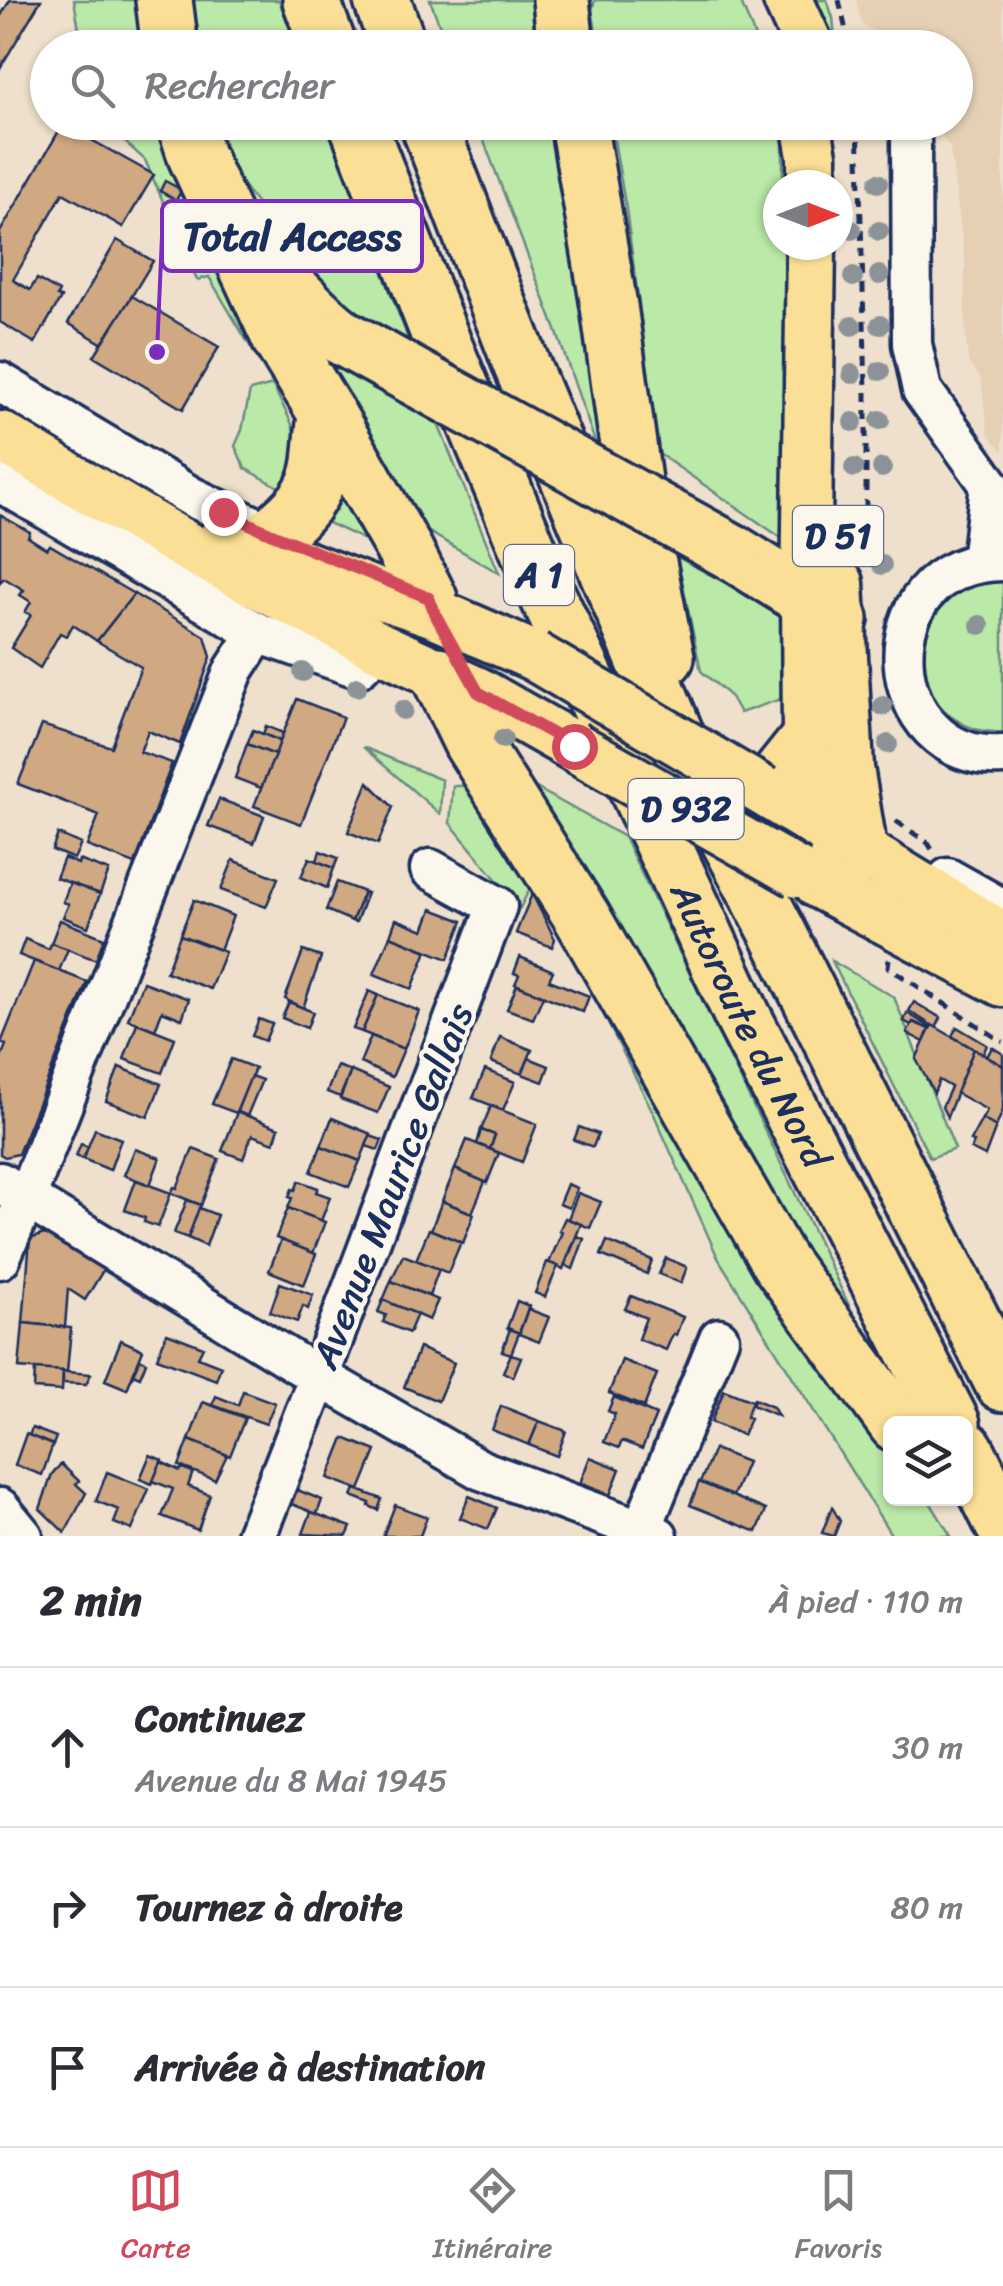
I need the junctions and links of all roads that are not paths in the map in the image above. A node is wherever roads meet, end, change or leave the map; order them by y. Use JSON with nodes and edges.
{"nodes":[{"id":1,"x":164,"y":0,"type":"edge"},
{"id":2,"x":312,"y":0,"type":"edge"},
{"id":3,"x":382,"y":0,"type":"edge"},
{"id":4,"x":561,"y":0,"type":"edge"},
{"id":5,"x":763,"y":0,"type":"edge"},
{"id":6,"x":788,"y":0,"type":"edge"},
{"id":7,"x":168,"y":30,"type":"edge"},
{"id":8,"x":323,"y":30,"type":"edge"},
{"id":9,"x":393,"y":30,"type":"edge"},
{"id":10,"x":564,"y":30,"type":"edge"},
{"id":11,"x":776,"y":30,"type":"edge"},
{"id":12,"x":816,"y":30,"type":"edge"},
{"id":13,"x":192,"y":140,"type":"edge"},
{"id":14,"x":364,"y":140,"type":"edge"},
{"id":15,"x":435,"y":140,"type":"edge"},
{"id":16,"x":581,"y":140,"type":"edge"},
{"id":17,"x":809,"y":140,"type":"edge"},
{"id":18,"x":830,"y":140,"type":"edge"},
{"id":19,"x":911,"y":140,"type":"edge"},
{"id":20,"x":812,"y":170,"type":"edge"},
{"id":21,"x":833,"y":170,"type":"edge"},
{"id":22,"x":212,"y":189,"type":"junction"},
{"id":23,"x":811,"y":260,"type":"edge"},
{"id":24,"x":835,"y":260,"type":"edge"},
{"id":25,"x":0,"y":382,"type":"edge"},
{"id":26,"x":0,"y":406,"type":"edge"},
{"id":27,"x":327,"y":414,"type":"junction"},
{"id":28,"x":0,"y":436,"type":"edge"},
{"id":29,"x":0,"y":457,"type":"edge"},
{"id":30,"x":0,"y":482,"type":"edge"},
{"id":31,"x":996,"y":495,"type":"edge"},
{"id":32,"x":259,"y":539,"type":"junction"},
{"id":33,"x":992,"y":561,"type":"edge"},
{"id":34,"x":432,"y":606,"type":"junction"},
{"id":35,"x":823,"y":608,"type":"junction"},
{"id":36,"x":258,"y":633,"type":"junction"},
{"id":37,"x":902,"y":649,"type":"junction"},
{"id":38,"x":375,"y":652,"type":"junction"},
{"id":39,"x":456,"y":689,"type":"junction"},
{"id":40,"x":807,"y":736,"type":"junction"},
{"id":41,"x":684,"y":756,"type":"junction"},
{"id":42,"x":1000,"y":757,"type":"edge"},
{"id":43,"x":761,"y":778,"type":"junction"},
{"id":44,"x":853,"y":826,"type":"junction"},
{"id":45,"x":430,"y":868,"type":"dead end"},
{"id":46,"x":827,"y":895,"type":"junction"},
{"id":47,"x":1003,"y":909,"type":"edge"},
{"id":48,"x":1003,"y":937,"type":"edge"},
{"id":49,"x":1003,"y":982,"type":"edge"},
{"id":50,"x":1003,"y":1002,"type":"edge"},
{"id":51,"x":13,"y":1190,"type":"edge"},
{"id":52,"x":0,"y":1259,"type":"edge"},
{"id":53,"x":719,"y":1338,"type":"dead end"},
{"id":54,"x":319,"y":1377,"type":"junction"},
{"id":55,"x":1003,"y":1383,"type":"edge"},
{"id":56,"x":891,"y":1416,"type":"edge"},
{"id":57,"x":948,"y":1416,"type":"edge"},
{"id":58,"x":973,"y":1464,"type":"edge"},
{"id":59,"x":952,"y":1506,"type":"edge"},
{"id":60,"x":0,"y":1508,"type":"edge"},
{"id":61,"x":1003,"y":1524,"type":"edge"},
{"id":62,"x":646,"y":1534,"type":"edge"},
{"id":63,"x":23,"y":1536,"type":"edge"},
{"id":64,"x":256,"y":1536,"type":"edge"},
{"id":65,"x":971,"y":1536,"type":"edge"}],
"edges":[{"from":1,"to":7,"type":"highway"},
{"from":2,"to":8,"type":"highway"},
{"from":3,"to":9,"type":"highway"},
{"from":4,"to":10,"type":"highway"},
{"from":5,"to":11,"type":"main road"},
{"from":6,"to":12,"type":"main road"},
{"from":13,"to":22,"type":"highway"},
{"from":14,"to":57,"type":"highway","name":"Autoroute du Nord","number":"A 1"},
{"from":15,"to":41,"type":"highway","name":"Autoroute du Nord","number":"A 1"},
{"from":16,"to":41,"type":"highway"},
{"from":17,"to":20,"type":"main road"},
{"from":18,"to":21,"type":"main road"},
{"from":19,"to":31,"type":"street"},
{"from":22,"to":27,"type":"highway"},
{"from":22,"to":35,"type":"highway","bridge":true},
{"from":23,"to":35,"type":"main road","number":"D 51"},
{"from":24,"to":35,"type":"main road","number":"D 51"},
{"from":25,"to":32,"type":"street"},
{"from":26,"to":32,"type":"main road","number":"D 932"},
{"from":27,"to":32,"type":"highway"},
{"from":27,"to":34,"type":"highway"},
{"from":28,"to":38,"type":"main road"},
{"from":29,"to":38,"type":"street"},
{"from":30,"to":36,"type":"street"},
{"from":31,"to":33,"type":"street"},
{"from":32,"to":34,"type":"main road","number":"D 932"},
{"from":33,"to":37,"type":"street"},
{"from":34,"to":39,"type":"main road"},
{"from":34,"to":43,"type":"main road","number":"D 932","bridge":true},
{"from":35,"to":37,"type":"street"},
{"from":35,"to":40,"type":"main road","number":"D 51"},
{"from":35,"to":44,"type":"main road","number":"D 51"},
{"from":36,"to":38,"type":"street"},
{"from":36,"to":51,"type":"street"},
{"from":37,"to":42,"type":"street"},
{"from":38,"to":39,"type":"main road"},
{"from":39,"to":46,"type":"main road","number":"D 932","bridge":true},
{"from":39,"to":56,"type":"highway"},
{"from":40,"to":43,"type":"main road"},
{"from":40,"to":44,"type":"main road","number":"D 51"},
{"from":41,"to":55,"type":"highway","name":"Autoroute du Nord","number":"A 1"},
{"from":43,"to":44,"type":"main road","number":"D 932"},
{"from":44,"to":46,"type":"main road","number":"D 51"},
{"from":44,"to":47,"type":"street"},
{"from":44,"to":48,"type":"main road","number":"D 932"},
{"from":45,"to":54,"type":"street","name":"Avenue Maurice Gallais"},
{"from":46,"to":49,"type":"main road","number":"D 932"},
{"from":46,"to":50,"type":"street"},
{"from":51,"to":52,"type":"street"},
{"from":51,"to":54,"type":"street"},
{"from":53,"to":62,"type":"street"},
{"from":54,"to":62,"type":"street"},
{"from":54,"to":64,"type":"street","name":"Avenue Maurice Gallais"},
{"from":58,"to":61,"type":"highway"},
{"from":59,"to":65,"type":"highway"},
{"from":60,"to":63,"type":"street"}]}
